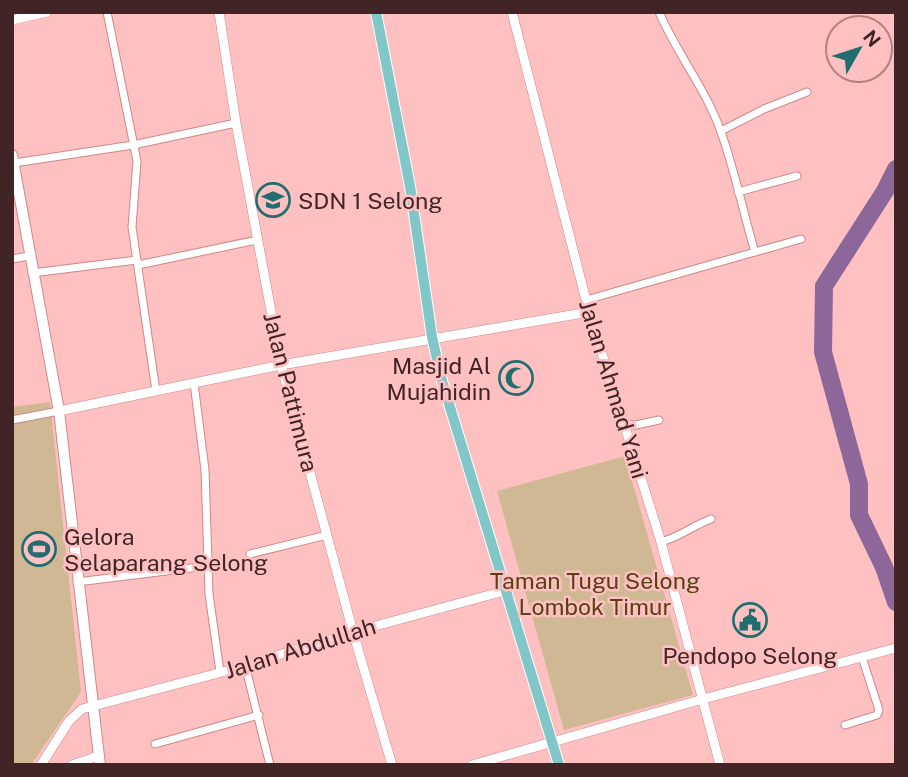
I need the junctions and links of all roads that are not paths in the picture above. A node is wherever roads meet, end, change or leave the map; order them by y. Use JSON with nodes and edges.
{"nodes":[{"id":1,"x":47,"y":12,"type":"edge"},
{"id":2,"x":107,"y":12,"type":"edge"},
{"id":3,"x":219,"y":12,"type":"edge"},
{"id":4,"x":376,"y":12,"type":"edge"},
{"id":5,"x":659,"y":12,"type":"edge"},
{"id":6,"x":514,"y":13,"type":"edge"},
{"id":7,"x":12,"y":20,"type":"edge"},
{"id":8,"x":807,"y":92,"type":"dead end"},
{"id":9,"x":236,"y":123,"type":"junction"},
{"id":10,"x":721,"y":131,"type":"junction"},
{"id":11,"x":133,"y":145,"type":"junction"},
{"id":12,"x":13,"y":159,"type":"edge"},
{"id":13,"x":797,"y":176,"type":"dead end"},
{"id":14,"x":738,"y":192,"type":"junction"},
{"id":15,"x":257,"y":240,"type":"junction"},
{"id":16,"x":801,"y":240,"type":"dead end"},
{"id":17,"x":755,"y":251,"type":"junction"},
{"id":18,"x":29,"y":256,"type":"junction"},
{"id":19,"x":12,"y":259,"type":"edge"},
{"id":20,"x":138,"y":263,"type":"junction"},
{"id":21,"x":32,"y":273,"type":"junction"},
{"id":22,"x":586,"y":300,"type":"junction"},
{"id":23,"x":589,"y":312,"type":"junction"},
{"id":24,"x":432,"y":337,"type":"junction"},
{"id":25,"x":281,"y":365,"type":"junction"},
{"id":26,"x":194,"y":383,"type":"junction"},
{"id":27,"x":156,"y":391,"type":"junction"},
{"id":28,"x":59,"y":411,"type":"junction"},
{"id":29,"x":12,"y":420,"type":"edge"},
{"id":30,"x":659,"y":420,"type":"dead end"},
{"id":31,"x":623,"y":424,"type":"junction"},
{"id":32,"x":711,"y":519,"type":"dead end"},
{"id":33,"x":327,"y":535,"type":"junction"},
{"id":34,"x":661,"y":542,"type":"junction"},
{"id":35,"x":250,"y":554,"type":"dead end"},
{"id":36,"x":207,"y":566,"type":"junction"},
{"id":37,"x":78,"y":582,"type":"junction"},
{"id":38,"x":508,"y":590,"type":"junction"},
{"id":39,"x":353,"y":632,"type":"junction"},
{"id":40,"x":896,"y":648,"type":"edge"},
{"id":41,"x":862,"y":657,"type":"junction"},
{"id":42,"x":245,"y":665,"type":"junction"},
{"id":43,"x":220,"y":672,"type":"junction"},
{"id":44,"x":703,"y":699,"type":"junction"},
{"id":45,"x":92,"y":706,"type":"junction"},
{"id":46,"x":259,"y":715,"type":"junction"},
{"id":47,"x":845,"y":725,"type":"dead end"},
{"id":48,"x":553,"y":743,"type":"junction"},
{"id":49,"x":155,"y":744,"type":"dead end"},
{"id":50,"x":99,"y":760,"type":"edge"},
{"id":51,"x":41,"y":765,"type":"edge"},
{"id":52,"x":72,"y":765,"type":"edge"},
{"id":53,"x":270,"y":765,"type":"edge"},
{"id":54,"x":392,"y":765,"type":"edge"},
{"id":55,"x":472,"y":765,"type":"edge"},
{"id":56,"x":559,"y":765,"type":"edge"},
{"id":57,"x":720,"y":765,"type":"edge"}],
"edges":[{"from":1,"to":7,"type":"street"},
{"from":2,"to":11,"type":"street"},
{"from":3,"to":9,"type":"street","name":"Jalan Pattimura"},
{"from":4,"to":24,"type":"main road"},
{"from":5,"to":10,"type":"street"},
{"from":6,"to":22,"type":"street","name":"Jalan Ahmad Yani"},
{"from":8,"to":10,"type":"street"},
{"from":9,"to":11,"type":"street"},
{"from":9,"to":15,"type":"street","name":"Jalan Pattimura"},
{"from":10,"to":14,"type":"street"},
{"from":11,"to":12,"type":"street"},
{"from":11,"to":20,"type":"street"},
{"from":12,"to":18,"type":"main road"},
{"from":13,"to":14,"type":"street"},
{"from":14,"to":17,"type":"street"},
{"from":15,"to":20,"type":"street"},
{"from":15,"to":25,"type":"street","name":"Jalan Pattimura"},
{"from":16,"to":17,"type":"street"},
{"from":17,"to":22,"type":"street"},
{"from":18,"to":19,"type":"street"},
{"from":18,"to":21,"type":"main road"},
{"from":20,"to":21,"type":"street"},
{"from":20,"to":27,"type":"street"},
{"from":21,"to":28,"type":"main road"},
{"from":22,"to":23,"type":"street","name":"Jalan Ahmad Yani"},
{"from":23,"to":24,"type":"street"},
{"from":23,"to":31,"type":"street","name":"Jalan Ahmad Yani"},
{"from":24,"to":25,"type":"street"},
{"from":24,"to":38,"type":"main road"},
{"from":25,"to":26,"type":"street"},
{"from":25,"to":33,"type":"street","name":"Jalan Pattimura"},
{"from":26,"to":27,"type":"street"},
{"from":26,"to":36,"type":"street"},
{"from":27,"to":28,"type":"street"},
{"from":28,"to":29,"type":"street"},
{"from":28,"to":37,"type":"main road"},
{"from":30,"to":31,"type":"street"},
{"from":31,"to":34,"type":"street","name":"Jalan Ahmad Yani"},
{"from":32,"to":34,"type":"street"},
{"from":33,"to":35,"type":"street"},
{"from":33,"to":39,"type":"street","name":"Jalan Pattimura"},
{"from":34,"to":44,"type":"street","name":"Jalan Ahmad Yani"},
{"from":36,"to":37,"type":"street"},
{"from":36,"to":43,"type":"street"},
{"from":37,"to":45,"type":"main road"},
{"from":38,"to":39,"type":"street","name":"Jalan Abdullah"},
{"from":38,"to":48,"type":"main road"},
{"from":39,"to":42,"type":"street","name":"Jalan Abdullah"},
{"from":39,"to":54,"type":"street","name":"Jalan Pattimura"},
{"from":40,"to":41,"type":"street"},
{"from":41,"to":44,"type":"street"},
{"from":41,"to":47,"type":"street"},
{"from":42,"to":43,"type":"street","name":"Jalan Abdullah"},
{"from":42,"to":46,"type":"street"},
{"from":43,"to":45,"type":"street","name":"Jalan Abdullah"},
{"from":44,"to":48,"type":"street"},
{"from":44,"to":57,"type":"street","name":"Jalan Ahmad Yani"},
{"from":45,"to":50,"type":"main road"},
{"from":45,"to":51,"type":"street"},
{"from":46,"to":49,"type":"street"},
{"from":46,"to":53,"type":"street"},
{"from":48,"to":55,"type":"street"},
{"from":48,"to":56,"type":"main road"},
{"from":50,"to":52,"type":"street"}]}
